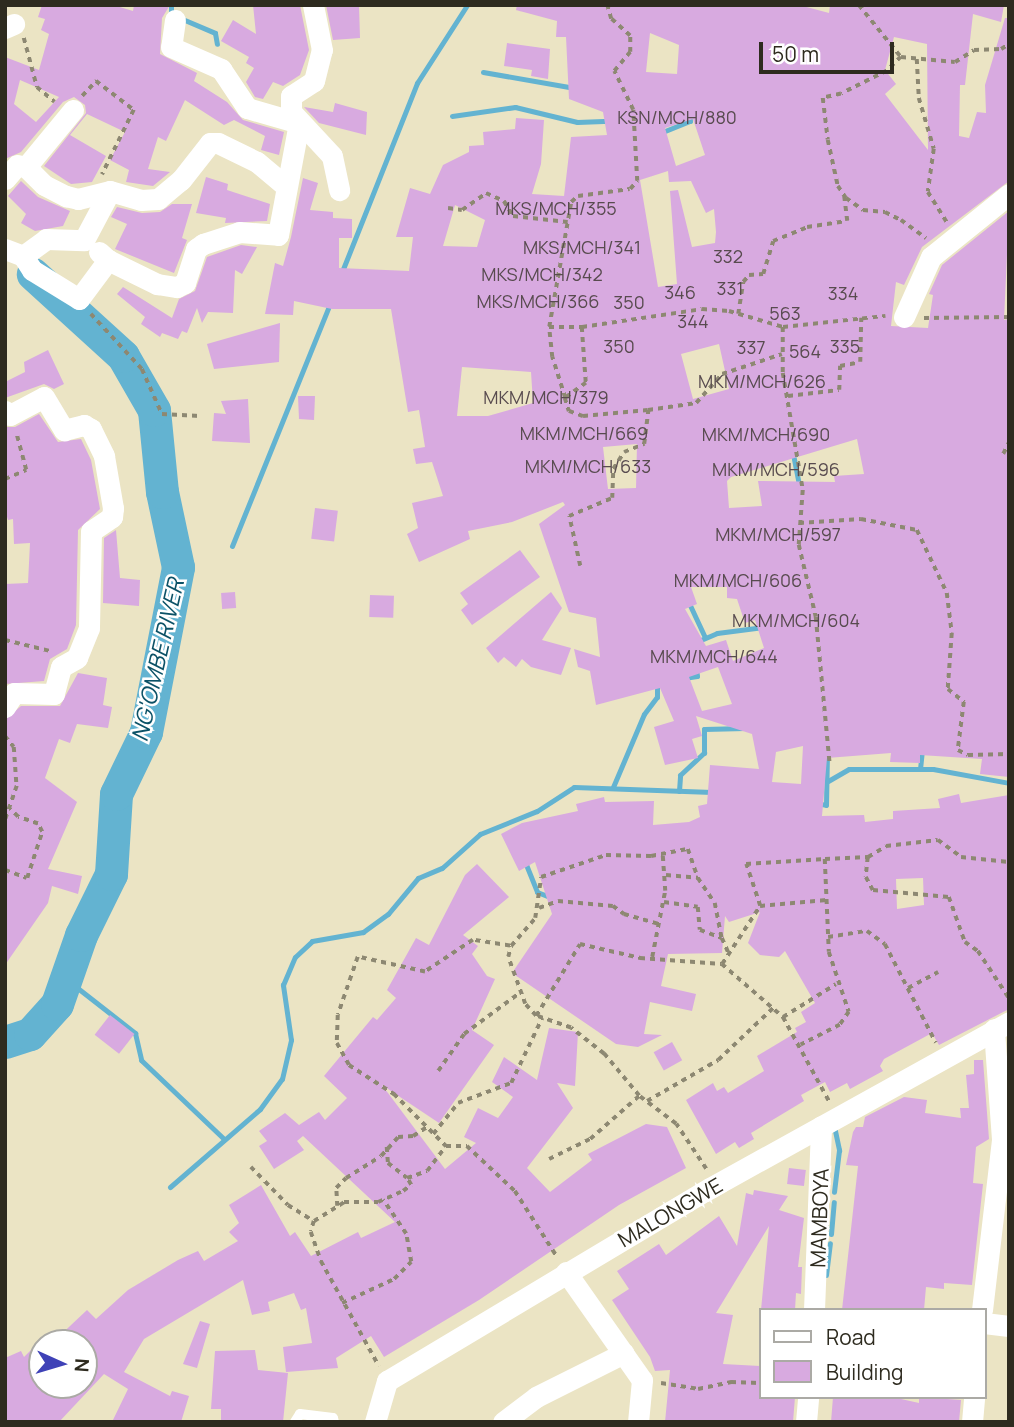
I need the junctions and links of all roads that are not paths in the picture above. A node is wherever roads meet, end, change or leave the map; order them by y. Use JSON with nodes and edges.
{"nodes":[{"id":1,"x":313,"y":5,"type":"edge"},
{"id":2,"x":175,"y":20,"type":"dead end"},
{"id":3,"x":73,"y":110,"type":"dead end"},
{"id":4,"x":295,"y":118,"type":"junction"},
{"id":5,"x":26,"y":167,"type":"junction"},
{"id":6,"x":5,"y":179,"type":"edge"},
{"id":7,"x":284,"y":185,"type":"junction"},
{"id":8,"x":339,"y":190,"type":"dead end"},
{"id":9,"x":110,"y":191,"type":"junction"},
{"id":10,"x":1009,"y":194,"type":"edge"},
{"id":11,"x":84,"y":240,"type":"junction"},
{"id":12,"x":14,"y":253,"type":"edge"},
{"id":13,"x":108,"y":260,"type":"junction"},
{"id":14,"x":904,"y":317,"type":"road end"},
{"id":15,"x":6,"y":413,"type":"edge"},
{"id":16,"x":5,"y":707,"type":"edge"},
{"id":17,"x":1001,"y":1026,"type":"edge"},
{"id":18,"x":829,"y":1123,"type":"junction"},
{"id":19,"x":1005,"y":1141,"type":"edge"},
{"id":20,"x":566,"y":1272,"type":"junction"},
{"id":21,"x":814,"y":1308,"type":"edge"},
{"id":22,"x":982,"y":1308,"type":"edge"},
{"id":23,"x":986,"y":1323,"type":"edge"},
{"id":24,"x":1009,"y":1326,"type":"edge"},
{"id":25,"x":624,"y":1353,"type":"junction"},
{"id":26,"x":808,"y":1399,"type":"edge"},
{"id":27,"x":974,"y":1399,"type":"edge"},
{"id":28,"x":295,"y":1422,"type":"edge"},
{"id":29,"x":334,"y":1422,"type":"edge"},
{"id":30,"x":375,"y":1422,"type":"edge"},
{"id":31,"x":503,"y":1422,"type":"edge"},
{"id":32,"x":638,"y":1422,"type":"edge"},
{"id":33,"x":806,"y":1422,"type":"edge"},
{"id":34,"x":972,"y":1422,"type":"edge"}],
"edges":[{"from":1,"to":4,"type":"street"},
{"from":2,"to":4,"type":"street"},
{"from":3,"to":5,"type":"street"},
{"from":4,"to":7,"type":"street"},
{"from":4,"to":8,"type":"street"},
{"from":5,"to":6,"type":"street"},
{"from":5,"to":9,"type":"street"},
{"from":7,"to":9,"type":"street"},
{"from":7,"to":13,"type":"street"},
{"from":9,"to":11,"type":"street"},
{"from":10,"to":14,"type":"street"},
{"from":11,"to":12,"type":"street"},
{"from":11,"to":13,"type":"street"},
{"from":12,"to":13,"type":"street"},
{"from":15,"to":16,"type":"street"},
{"from":17,"to":18,"type":"street","name":"MALONGWE"},
{"from":17,"to":19,"type":"street","name":"MALONGWE"},
{"from":18,"to":20,"type":"street","name":"MALONGWE"},
{"from":18,"to":21,"type":"street","name":"MAMBOYA"},
{"from":19,"to":22,"type":"street","name":"MALONGWE"},
{"from":20,"to":25,"type":"street"},
{"from":20,"to":30,"type":"street","name":"MALONGWE"},
{"from":23,"to":24,"type":"street"},
{"from":25,"to":31,"type":"street"},
{"from":25,"to":32,"type":"street"},
{"from":26,"to":33,"type":"street"},
{"from":27,"to":34,"type":"street"},
{"from":28,"to":29,"type":"lane"}]}
